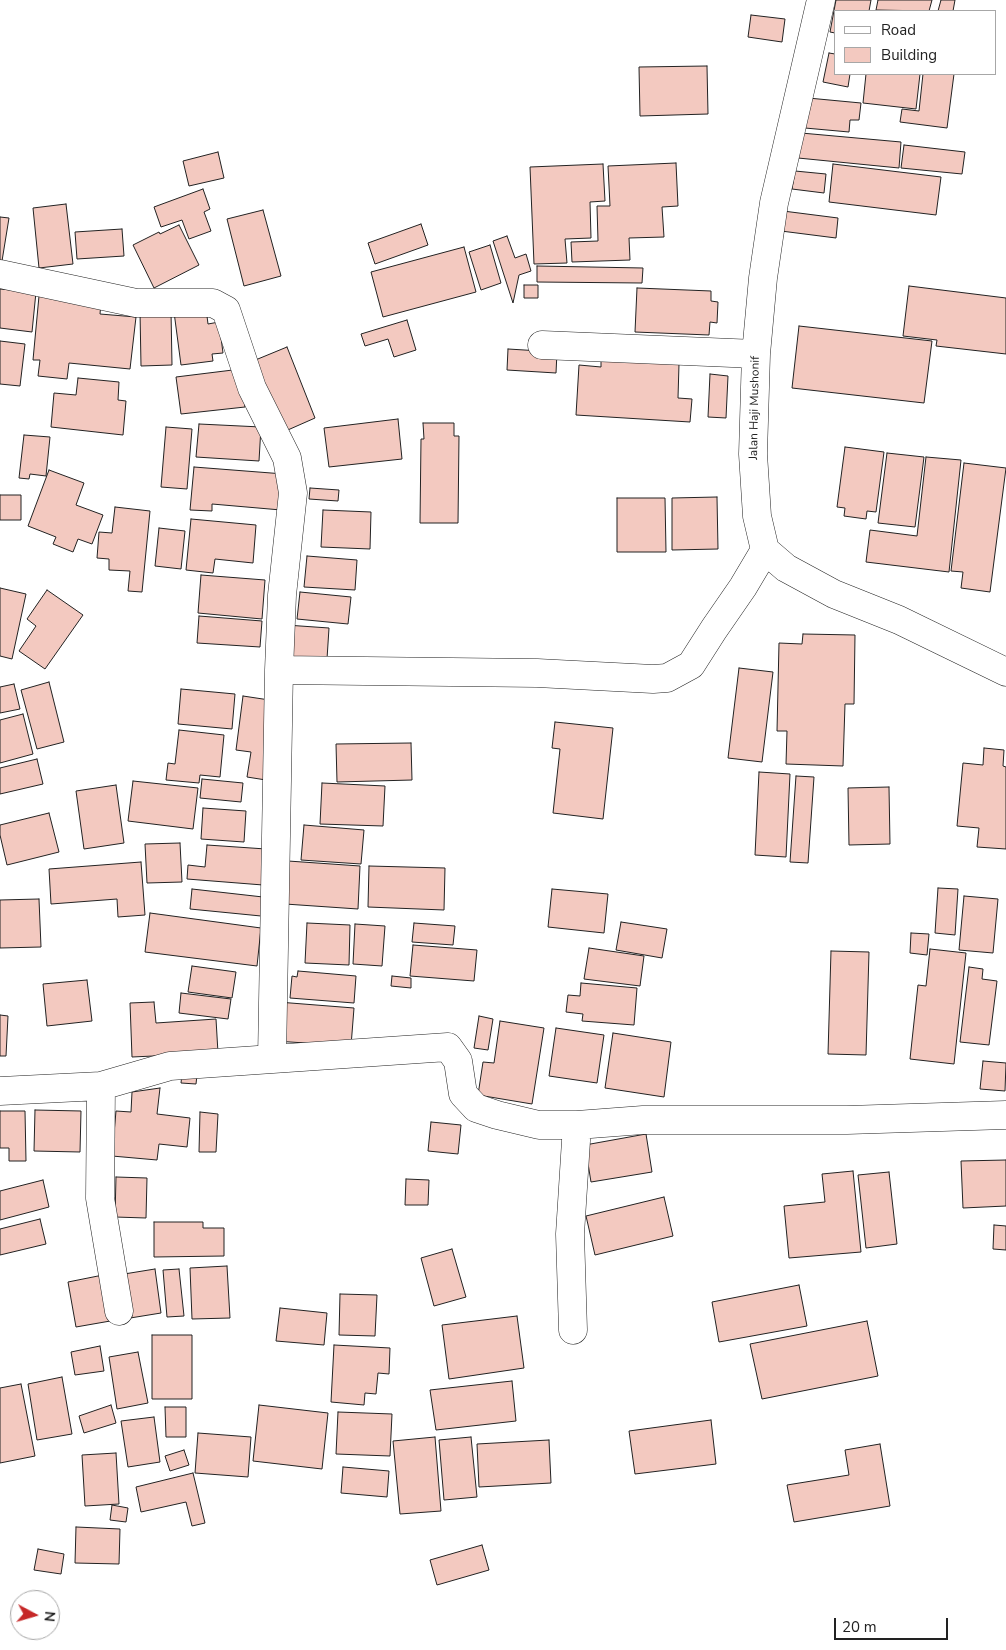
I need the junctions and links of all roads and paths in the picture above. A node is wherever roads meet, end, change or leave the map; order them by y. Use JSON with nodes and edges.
{"nodes":[{"id":1,"x":821,"y":0,"type":"edge"},
{"id":2,"x":0,"y":274,"type":"edge"},
{"id":3,"x":542,"y":345,"type":"dead end"},
{"id":4,"x":756,"y":354,"type":"junction"},
{"id":5,"x":766,"y":550,"type":"junction"},
{"id":6,"x":279,"y":670,"type":"junction"},
{"id":7,"x":1006,"y":672,"type":"edge"},
{"id":8,"x":272,"y":1058,"type":"junction"},
{"id":9,"x":101,"y":1086,"type":"junction"},
{"id":10,"x":0,"y":1092,"type":"edge"},
{"id":11,"x":1006,"y":1115,"type":"edge"},
{"id":12,"x":577,"y":1125,"type":"junction"},
{"id":13,"x":119,"y":1311,"type":"dead end"},
{"id":14,"x":573,"y":1330,"type":"dead end"}],
"edges":[{"from":1,"to":4,"type":"street","name":"Jalan Haji Mushonif"},
{"from":2,"to":6,"type":"street"},
{"from":3,"to":4,"type":"street"},
{"from":4,"to":5,"type":"street","name":"Jalan Haji Mushonif"},
{"from":5,"to":6,"type":"street"},
{"from":5,"to":7,"type":"street"},
{"from":6,"to":8,"type":"street"},
{"from":8,"to":9,"type":"street"},
{"from":8,"to":12,"type":"street"},
{"from":9,"to":10,"type":"street"},
{"from":9,"to":13,"type":"street"},
{"from":11,"to":12,"type":"street"},
{"from":12,"to":14,"type":"street"}]}
